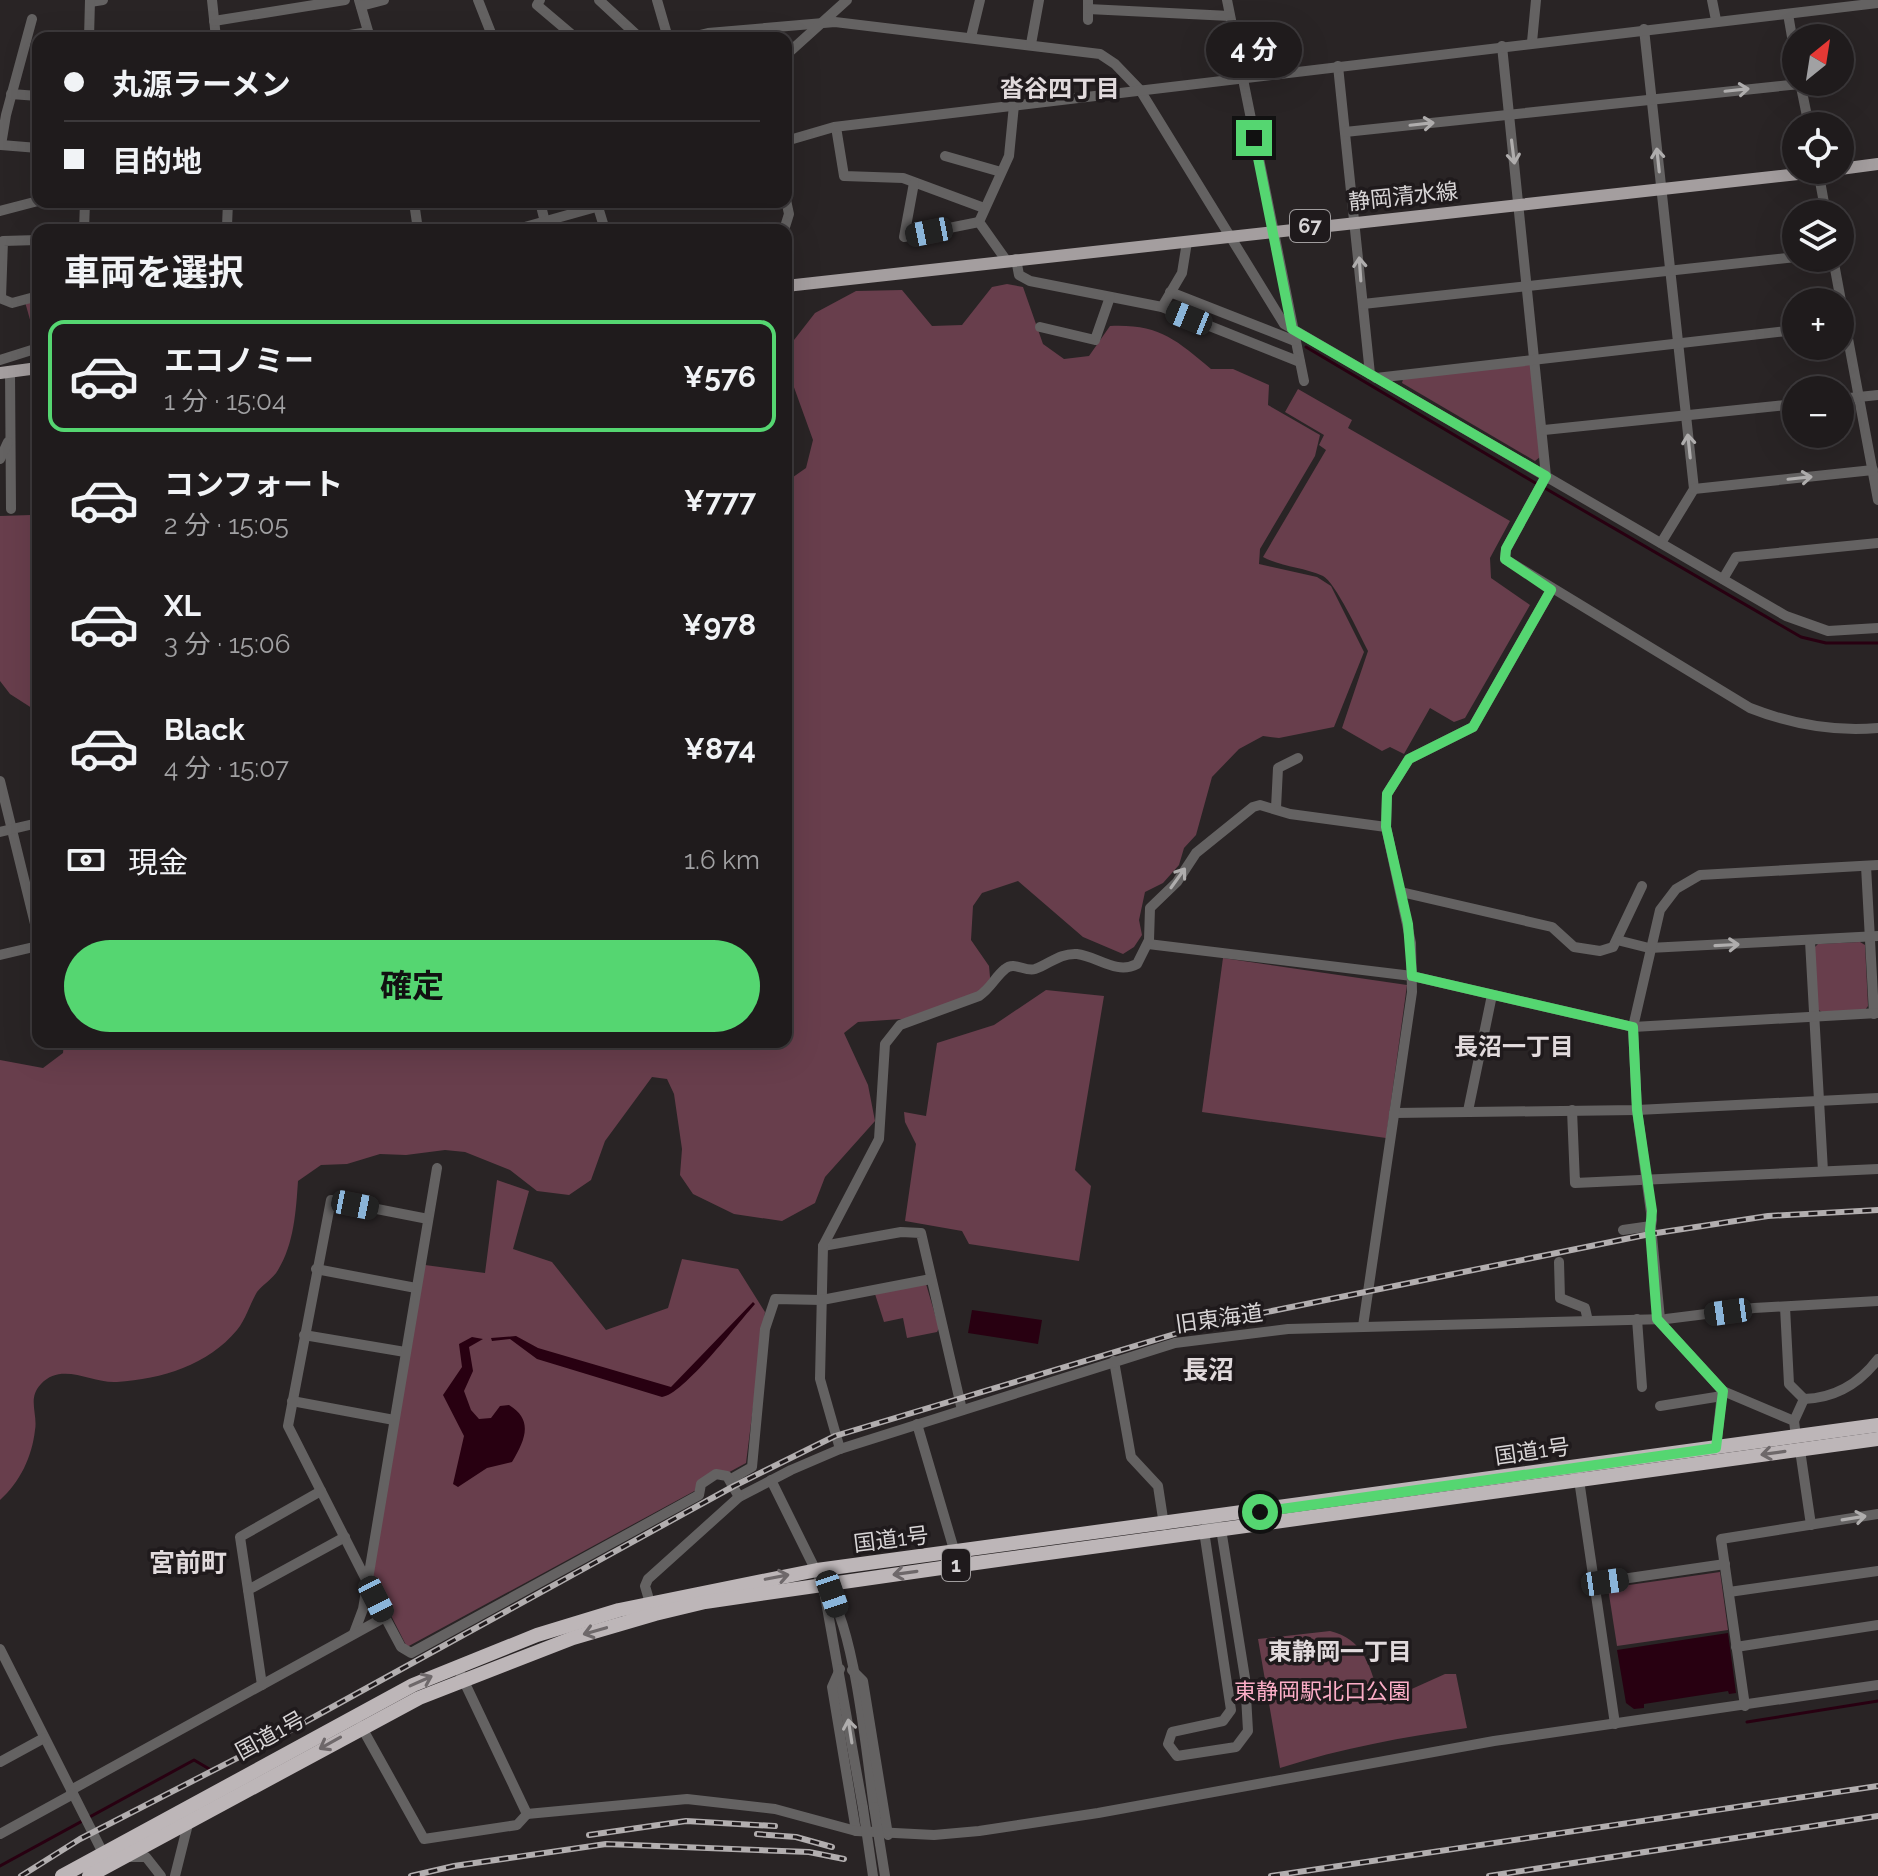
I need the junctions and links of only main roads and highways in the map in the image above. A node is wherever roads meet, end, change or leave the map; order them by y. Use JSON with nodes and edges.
{"nodes":[{"id":1,"x":1878,"y":164,"type":"edge"},
{"id":2,"x":1854,"y":168,"type":"edge"},
{"id":3,"x":1782,"y":175,"type":"edge"},
{"id":4,"x":792,"y":285,"type":"edge"},
{"id":5,"x":32,"y":369,"type":"edge"},
{"id":6,"x":5,"y":372,"type":"edge"},
{"id":7,"x":1878,"y":1425,"type":"edge"},
{"id":8,"x":1797,"y":1436,"type":"junction"},
{"id":9,"x":1878,"y":1439,"type":"edge"},
{"id":10,"x":1578,"y":1474,"type":"junction"},
{"id":11,"x":1212,"y":1526,"type":"junction"},
{"id":12,"x":111,"y":1859,"type":"junction"},
{"id":13,"x":62,"y":1876,"type":"edge"},
{"id":14,"x":89,"y":1876,"type":"edge"}],
"edges":[{"from":1,"to":2,"type":"main road","name":"静岡清水線","number":"67"},
{"from":3,"to":4,"type":"main road","name":"静岡清水線","number":"67"},
{"from":5,"to":6,"type":"main road"},
{"from":7,"to":8,"type":"highway","name":"国道1号","number":"1"},
{"from":8,"to":9,"type":"highway","name":"国道1号","number":"1"},
{"from":8,"to":10,"type":"highway","name":"国道1号","number":"1","one_way":true},
{"from":8,"to":10,"type":"highway","name":"国道1号","number":"1"},
{"from":10,"to":11,"type":"highway","name":"国道1号","number":"1"},
{"from":11,"to":12,"type":"highway","name":"国道1号","number":"1","one_way":true},
{"from":12,"to":11,"type":"highway","name":"国道1号","number":"1","one_way":true},
{"from":12,"to":13,"type":"highway","name":"国道1号","number":"1"},
{"from":12,"to":14,"type":"highway","name":"国道1号","number":"1"}]}
